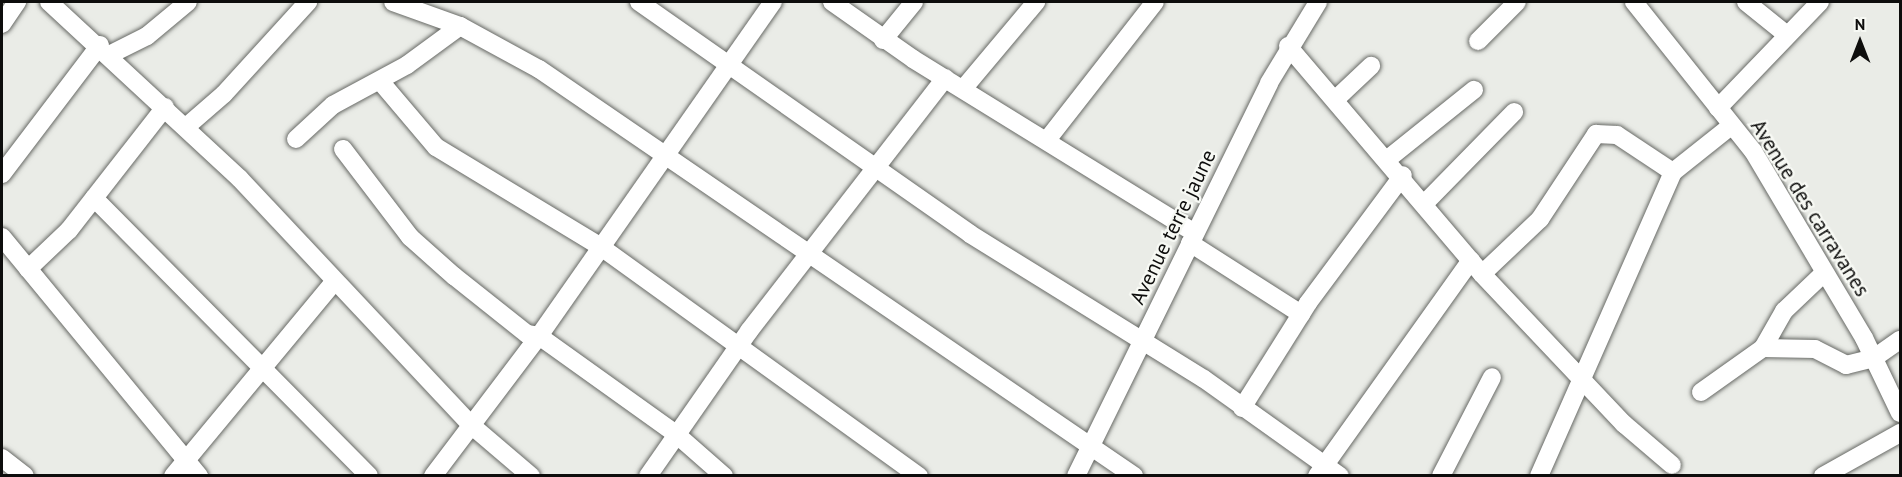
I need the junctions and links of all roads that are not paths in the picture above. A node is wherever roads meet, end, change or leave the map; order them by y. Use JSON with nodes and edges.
{"nodes":[{"id":1,"x":17,"y":2,"type":"edge"},
{"id":2,"x":49,"y":2,"type":"edge"},
{"id":3,"x":188,"y":2,"type":"edge"},
{"id":4,"x":308,"y":2,"type":"edge"},
{"id":5,"x":393,"y":2,"type":"edge"},
{"id":6,"x":639,"y":2,"type":"edge"},
{"id":7,"x":773,"y":2,"type":"edge"},
{"id":8,"x":832,"y":2,"type":"edge"},
{"id":9,"x":914,"y":2,"type":"edge"},
{"id":10,"x":1036,"y":2,"type":"edge"},
{"id":11,"x":1155,"y":2,"type":"edge"},
{"id":12,"x":1317,"y":2,"type":"edge"},
{"id":13,"x":1516,"y":2,"type":"edge"},
{"id":14,"x":1634,"y":2,"type":"edge"},
{"id":15,"x":1746,"y":2,"type":"edge"},
{"id":16,"x":1820,"y":2,"type":"edge"},
{"id":17,"x":2,"y":24,"type":"edge"},
{"id":18,"x":460,"y":26,"type":"junction"},
{"id":19,"x":1786,"y":35,"type":"junction"},
{"id":20,"x":883,"y":40,"type":"junction"},
{"id":21,"x":1478,"y":41,"type":"dead end"},
{"id":22,"x":1288,"y":46,"type":"junction"},
{"id":23,"x":105,"y":50,"type":"junction"},
{"id":24,"x":729,"y":66,"type":"junction"},
{"id":25,"x":1371,"y":66,"type":"dead end"},
{"id":26,"x":945,"y":78,"type":"junction"},
{"id":27,"x":380,"y":81,"type":"junction"},
{"id":28,"x":963,"y":89,"type":"junction"},
{"id":29,"x":1474,"y":90,"type":"dead end"},
{"id":30,"x":1337,"y":98,"type":"junction"},
{"id":31,"x":165,"y":107,"type":"junction"},
{"id":32,"x":1718,"y":108,"type":"junction"},
{"id":33,"x":1514,"y":112,"type":"dead end"},
{"id":34,"x":1732,"y":125,"type":"junction"},
{"id":35,"x":186,"y":127,"type":"junction"},
{"id":36,"x":296,"y":139,"type":"dead end"},
{"id":37,"x":1047,"y":140,"type":"junction"},
{"id":38,"x":343,"y":149,"type":"dead end"},
{"id":39,"x":664,"y":157,"type":"junction"},
{"id":40,"x":1389,"y":158,"type":"junction"},
{"id":41,"x":875,"y":168,"type":"junction"},
{"id":42,"x":1673,"y":172,"type":"junction"},
{"id":43,"x":2,"y":174,"type":"edge"},
{"id":44,"x":1403,"y":175,"type":"junction"},
{"id":45,"x":94,"y":198,"type":"junction"},
{"id":46,"x":1426,"y":202,"type":"junction"},
{"id":47,"x":2,"y":237,"type":"edge"},
{"id":48,"x":1192,"y":238,"type":"junction"},
{"id":49,"x":601,"y":247,"type":"junction"},
{"id":50,"x":807,"y":254,"type":"junction"},
{"id":51,"x":1476,"y":267,"type":"junction"},
{"id":52,"x":28,"y":269,"type":"junction"},
{"id":53,"x":1823,"y":274,"type":"junction"},
{"id":54,"x":334,"y":282,"type":"junction"},
{"id":55,"x":1301,"y":314,"type":"junction"},
{"id":56,"x":539,"y":336,"type":"junction"},
{"id":57,"x":1900,"y":340,"type":"edge"},
{"id":58,"x":1143,"y":341,"type":"junction"},
{"id":59,"x":738,"y":346,"type":"junction"},
{"id":60,"x":1763,"y":348,"type":"junction"},
{"id":61,"x":1874,"y":358,"type":"junction"},
{"id":62,"x":263,"y":366,"type":"junction"},
{"id":63,"x":1492,"y":377,"type":"dead end"},
{"id":64,"x":1583,"y":380,"type":"junction"},
{"id":65,"x":1701,"y":392,"type":"dead end"},
{"id":66,"x":1242,"y":408,"type":"junction"},
{"id":67,"x":1900,"y":413,"type":"edge"},
{"id":68,"x":471,"y":425,"type":"junction"},
{"id":69,"x":1900,"y":433,"type":"edge"},
{"id":70,"x":676,"y":434,"type":"junction"},
{"id":71,"x":1089,"y":446,"type":"junction"},
{"id":72,"x":2,"y":458,"type":"edge"},
{"id":73,"x":186,"y":459,"type":"junction"},
{"id":74,"x":1672,"y":465,"type":"dead end"},
{"id":75,"x":1320,"y":471,"type":"edge"},
{"id":76,"x":25,"y":476,"type":"edge"},
{"id":77,"x":173,"y":476,"type":"edge"},
{"id":78,"x":199,"y":476,"type":"edge"},
{"id":79,"x":369,"y":476,"type":"edge"},
{"id":80,"x":433,"y":476,"type":"edge"},
{"id":81,"x":531,"y":476,"type":"edge"},
{"id":82,"x":648,"y":476,"type":"edge"},
{"id":83,"x":724,"y":476,"type":"edge"},
{"id":84,"x":919,"y":476,"type":"edge"},
{"id":85,"x":1076,"y":476,"type":"edge"},
{"id":86,"x":1134,"y":476,"type":"edge"},
{"id":87,"x":1340,"y":476,"type":"edge"},
{"id":88,"x":1441,"y":476,"type":"edge"},
{"id":89,"x":1539,"y":476,"type":"edge"},
{"id":90,"x":1823,"y":476,"type":"edge"}],
"edges":[{"from":1,"to":17,"type":"street"},
{"from":2,"to":23,"type":"street"},
{"from":3,"to":23,"type":"street"},
{"from":4,"to":35,"type":"street"},
{"from":5,"to":18,"type":"street"},
{"from":6,"to":24,"type":"street"},
{"from":7,"to":24,"type":"street"},
{"from":8,"to":20,"type":"street"},
{"from":9,"to":20,"type":"street"},
{"from":10,"to":28,"type":"street"},
{"from":11,"to":37,"type":"street"},
{"from":12,"to":22,"type":"street","name":"Avenue terre jaune"},
{"from":13,"to":21,"type":"street"},
{"from":14,"to":32,"type":"street","name":"Avenue des carravanes"},
{"from":15,"to":19,"type":"street"},
{"from":16,"to":19,"type":"street"},
{"from":18,"to":27,"type":"street"},
{"from":18,"to":39,"type":"street"},
{"from":19,"to":32,"type":"street"},
{"from":20,"to":26,"type":"street"},
{"from":22,"to":30,"type":"street"},
{"from":22,"to":48,"type":"street","name":"Avenue terre jaune"},
{"from":23,"to":31,"type":"street"},
{"from":23,"to":43,"type":"street"},
{"from":24,"to":39,"type":"street"},
{"from":24,"to":41,"type":"street"},
{"from":25,"to":30,"type":"street"},
{"from":26,"to":28,"type":"street"},
{"from":26,"to":41,"type":"street"},
{"from":27,"to":36,"type":"street"},
{"from":27,"to":49,"type":"street"},
{"from":28,"to":37,"type":"street"},
{"from":29,"to":40,"type":"street"},
{"from":30,"to":40,"type":"street"},
{"from":31,"to":35,"type":"street"},
{"from":31,"to":45,"type":"street"},
{"from":32,"to":34,"type":"street","name":"Avenue des carravanes"},
{"from":33,"to":46,"type":"street"},
{"from":34,"to":42,"type":"street"},
{"from":34,"to":53,"type":"street","name":"Avenue des carravanes"},
{"from":35,"to":54,"type":"street"},
{"from":37,"to":48,"type":"street"},
{"from":38,"to":56,"type":"street"},
{"from":39,"to":49,"type":"street"},
{"from":39,"to":50,"type":"street"},
{"from":40,"to":44,"type":"street"},
{"from":41,"to":50,"type":"street"},
{"from":41,"to":58,"type":"street"},
{"from":42,"to":51,"type":"street"},
{"from":42,"to":64,"type":"street"},
{"from":44,"to":46,"type":"street"},
{"from":44,"to":55,"type":"street"},
{"from":45,"to":52,"type":"street"},
{"from":45,"to":62,"type":"street"},
{"from":46,"to":51,"type":"street"},
{"from":47,"to":52,"type":"street"},
{"from":48,"to":55,"type":"street"},
{"from":48,"to":58,"type":"street","name":"Avenue terre jaune"},
{"from":49,"to":56,"type":"street"},
{"from":49,"to":59,"type":"street"},
{"from":50,"to":59,"type":"street"},
{"from":50,"to":71,"type":"street"},
{"from":51,"to":64,"type":"street"},
{"from":51,"to":75,"type":"street"},
{"from":52,"to":73,"type":"street"},
{"from":53,"to":60,"type":"street"},
{"from":53,"to":61,"type":"street","name":"Avenue des carravanes"},
{"from":54,"to":62,"type":"street"},
{"from":54,"to":68,"type":"street"},
{"from":55,"to":66,"type":"street"},
{"from":56,"to":68,"type":"street"},
{"from":56,"to":70,"type":"street"},
{"from":57,"to":61,"type":"street"},
{"from":58,"to":66,"type":"street"},
{"from":58,"to":71,"type":"street","name":"Avenue terre jaune"},
{"from":59,"to":70,"type":"street"},
{"from":59,"to":84,"type":"street"},
{"from":60,"to":61,"type":"street"},
{"from":60,"to":65,"type":"street"},
{"from":61,"to":67,"type":"street","name":"Avenue des carravanes"},
{"from":62,"to":73,"type":"street"},
{"from":62,"to":79,"type":"street"},
{"from":63,"to":88,"type":"street"},
{"from":64,"to":74,"type":"street"},
{"from":64,"to":89,"type":"street"},
{"from":66,"to":75,"type":"street"},
{"from":68,"to":80,"type":"street"},
{"from":68,"to":81,"type":"street"},
{"from":69,"to":90,"type":"street"},
{"from":70,"to":82,"type":"street"},
{"from":70,"to":83,"type":"street"},
{"from":71,"to":85,"type":"street","name":"Avenue terre jaune"},
{"from":71,"to":86,"type":"street"},
{"from":72,"to":76,"type":"street"},
{"from":73,"to":77,"type":"street"},
{"from":73,"to":78,"type":"street"},
{"from":75,"to":87,"type":"street"}]}
